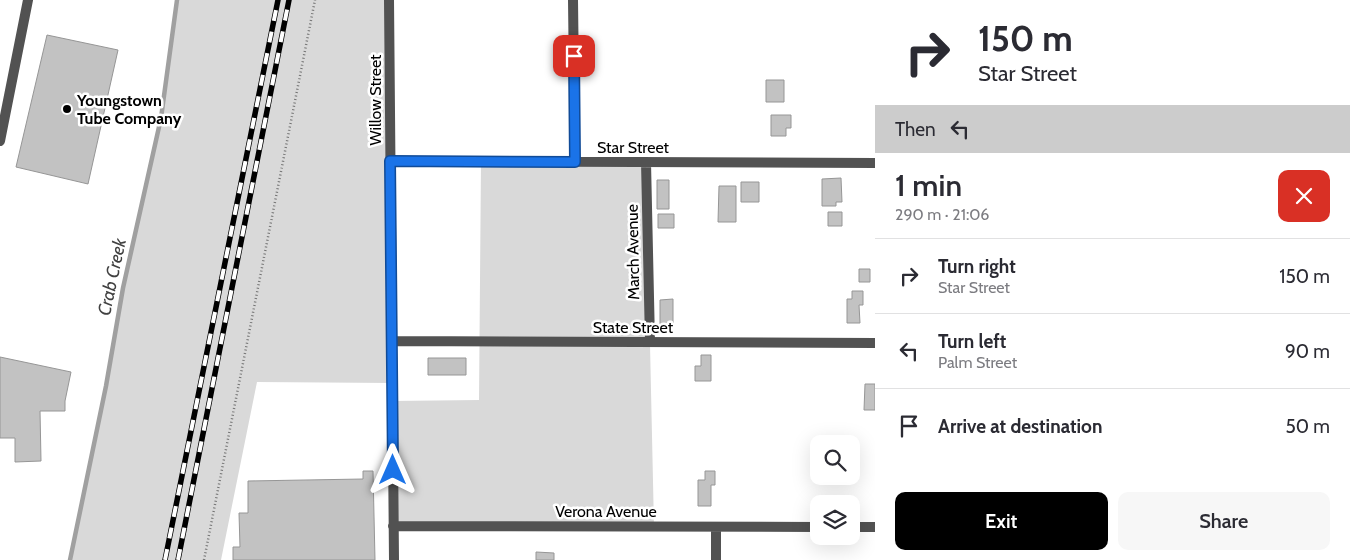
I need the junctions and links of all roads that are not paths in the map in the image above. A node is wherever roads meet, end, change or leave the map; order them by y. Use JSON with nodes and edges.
{"nodes":[{"id":1,"x":28,"y":0,"type":"edge"},
{"id":2,"x":389,"y":0,"type":"edge"},
{"id":3,"x":573,"y":0,"type":"edge"},
{"id":4,"x":0,"y":141,"type":"edge"},
{"id":5,"x":390,"y":161,"type":"junction"},
{"id":6,"x":575,"y":162,"type":"junction"},
{"id":7,"x":646,"y":162,"type":"junction"},
{"id":8,"x":875,"y":163,"type":"edge"},
{"id":9,"x":392,"y":342,"type":"junction"},
{"id":10,"x":650,"y":342,"type":"junction"},
{"id":11,"x":875,"y":343,"type":"edge"},
{"id":12,"x":393,"y":526,"type":"junction"},
{"id":13,"x":716,"y":526,"type":"junction"},
{"id":14,"x":810,"y":527,"type":"edge"},
{"id":15,"x":860,"y":527,"type":"edge"},
{"id":16,"x":875,"y":527,"type":"edge"},
{"id":17,"x":394,"y":560,"type":"edge"},
{"id":18,"x":716,"y":560,"type":"edge"}],
"edges":[{"from":1,"to":4,"type":"street"},
{"from":2,"to":5,"type":"street","name":"Willow Street"},
{"from":3,"to":6,"type":"street"},
{"from":5,"to":6,"type":"street","name":"Star Street"},
{"from":5,"to":9,"type":"street","name":"Willow Street"},
{"from":6,"to":7,"type":"street","name":"Star Street"},
{"from":7,"to":8,"type":"street","name":"Star Street"},
{"from":7,"to":10,"type":"street","name":"March Avenue"},
{"from":9,"to":10,"type":"street","name":"State Street"},
{"from":9,"to":12,"type":"street","name":"Willow Street"},
{"from":10,"to":11,"type":"street","name":"State Street"},
{"from":12,"to":13,"type":"street","name":"Verona Avenue"},
{"from":12,"to":17,"type":"street","name":"Willow Street"},
{"from":13,"to":14,"type":"street","name":"Verona Avenue"},
{"from":13,"to":18,"type":"street"},
{"from":15,"to":16,"type":"street"}]}
